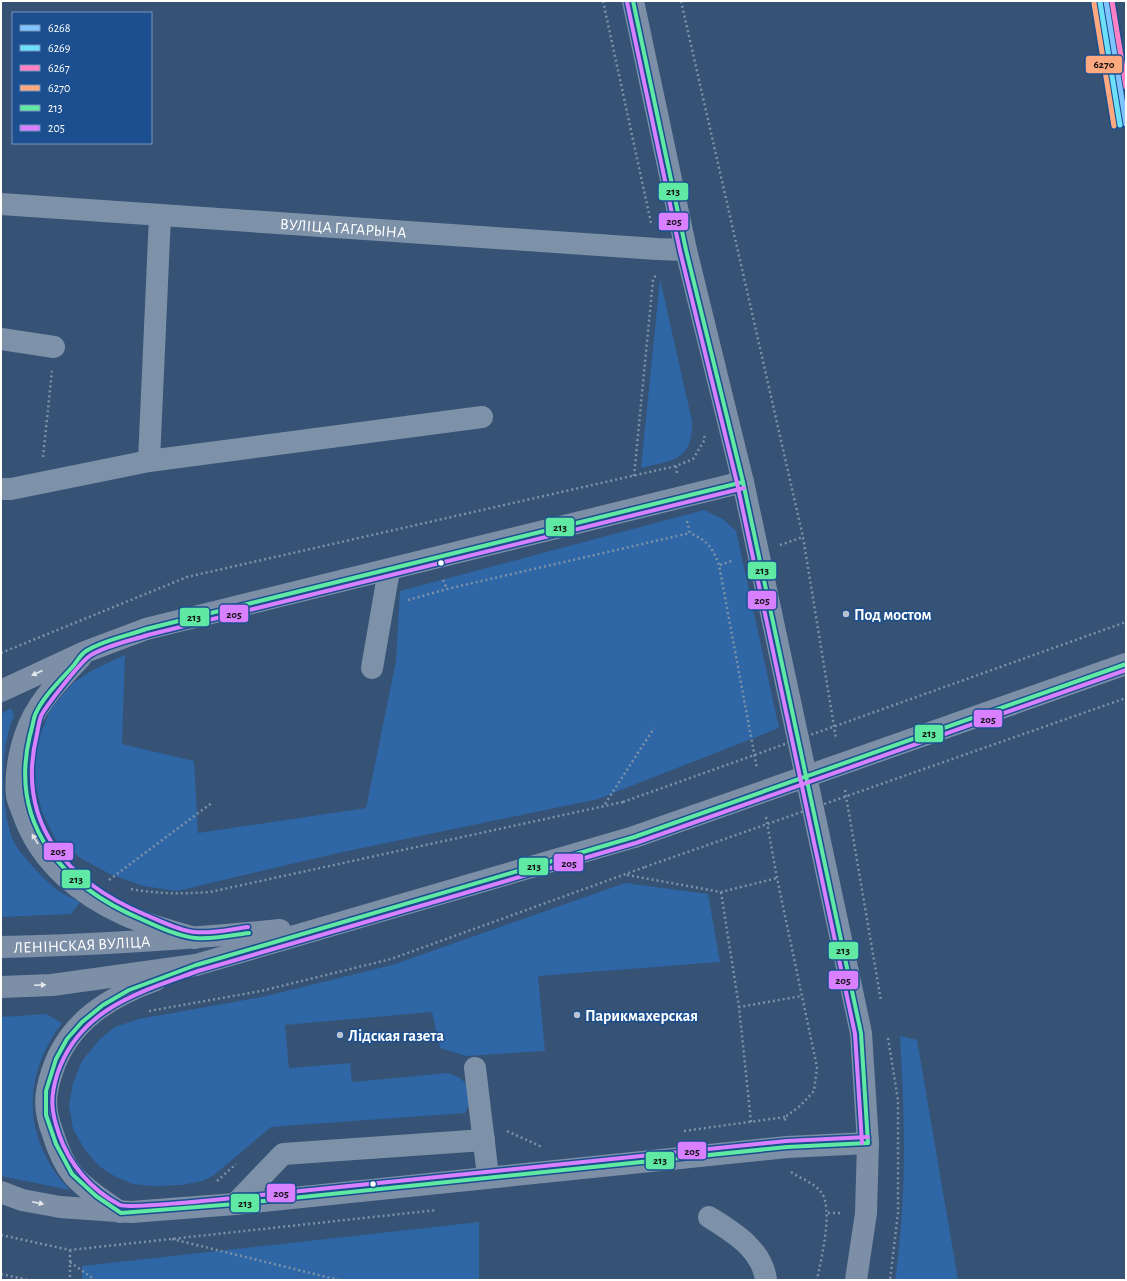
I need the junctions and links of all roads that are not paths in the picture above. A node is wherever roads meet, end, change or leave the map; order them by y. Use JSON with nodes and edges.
{"nodes":[{"id":1,"x":633,"y":1,"type":"edge"},
{"id":2,"x":1,"y":204,"type":"edge"},
{"id":3,"x":160,"y":216,"type":"junction"},
{"id":4,"x":686,"y":250,"type":"junction"},
{"id":5,"x":1,"y":338,"type":"edge"},
{"id":6,"x":54,"y":347,"type":"road end"},
{"id":7,"x":482,"y":417,"type":"dead end"},
{"id":8,"x":149,"y":461,"type":"junction"},
{"id":9,"x":743,"y":482,"type":"junction"},
{"id":10,"x":1,"y":489,"type":"edge"},
{"id":11,"x":389,"y":570,"type":"junction"},
{"id":12,"x":86,"y":652,"type":"junction"},
{"id":13,"x":1126,"y":664,"type":"edge"},
{"id":14,"x":372,"y":668,"type":"dead end"},
{"id":15,"x":1,"y":691,"type":"edge"},
{"id":16,"x":331,"y":924,"type":"junction"},
{"id":17,"x":195,"y":938,"type":"junction"},
{"id":18,"x":1,"y":947,"type":"edge"},
{"id":19,"x":196,"y":965,"type":"junction"},
{"id":20,"x":1,"y":987,"type":"edge"},
{"id":21,"x":475,"y":1068,"type":"dead end"},
{"id":22,"x":484,"y":1140,"type":"junction"},
{"id":23,"x":868,"y":1143,"type":"junction"},
{"id":24,"x":488,"y":1176,"type":"junction"},
{"id":25,"x":1,"y":1192,"type":"edge"},
{"id":26,"x":235,"y":1204,"type":"junction"},
{"id":27,"x":121,"y":1213,"type":"junction"},
{"id":28,"x":709,"y":1217,"type":"dead end"},
{"id":29,"x":766,"y":1280,"type":"edge"},
{"id":30,"x":856,"y":1280,"type":"edge"}],
"edges":[{"from":1,"to":4,"type":"main road"},
{"from":2,"to":3,"type":"street","name":"ВУЛІЦА ГАГАРЫНА"},
{"from":3,"to":4,"type":"street","name":"ВУЛІЦА ГАГАРЫНА"},
{"from":3,"to":8,"type":"street"},
{"from":4,"to":9,"type":"main road"},
{"from":5,"to":6,"type":"street"},
{"from":7,"to":8,"type":"street"},
{"from":8,"to":10,"type":"street"},
{"from":9,"to":11,"type":"main road"},
{"from":9,"to":23,"type":"main road"},
{"from":11,"to":12,"type":"main road"},
{"from":11,"to":14,"type":"street"},
{"from":12,"to":15,"type":"main road","one_way":true},
{"from":17,"to":12,"type":"main road","one_way":true},
{"from":13,"to":16,"type":"main road","name":"ЛЕНІНСКАЯ ВУЛІЦА","bridge":true},
{"from":16,"to":17,"type":"main road","name":"ЛЕНІНСКАЯ ВУЛІЦА"},
{"from":16,"to":19,"type":"main road","name":"ЛЕНІНСКАЯ ВУЛІЦА"},
{"from":17,"to":18,"type":"main road","name":"ЛЕНІНСКАЯ ВУЛІЦА"},
{"from":20,"to":19,"type":"main road","name":"ЛЕНІНСКАЯ ВУЛІЦА","one_way":true},
{"from":19,"to":27,"type":"main road"},
{"from":21,"to":22,"type":"street"},
{"from":22,"to":24,"type":"street"},
{"from":22,"to":26,"type":"street"},
{"from":23,"to":24,"type":"main road"},
{"from":23,"to":30,"type":"main road"},
{"from":24,"to":26,"type":"main road"},
{"from":25,"to":27,"type":"main road","one_way":true},
{"from":26,"to":27,"type":"main road"},
{"from":28,"to":29,"type":"street"}]}
